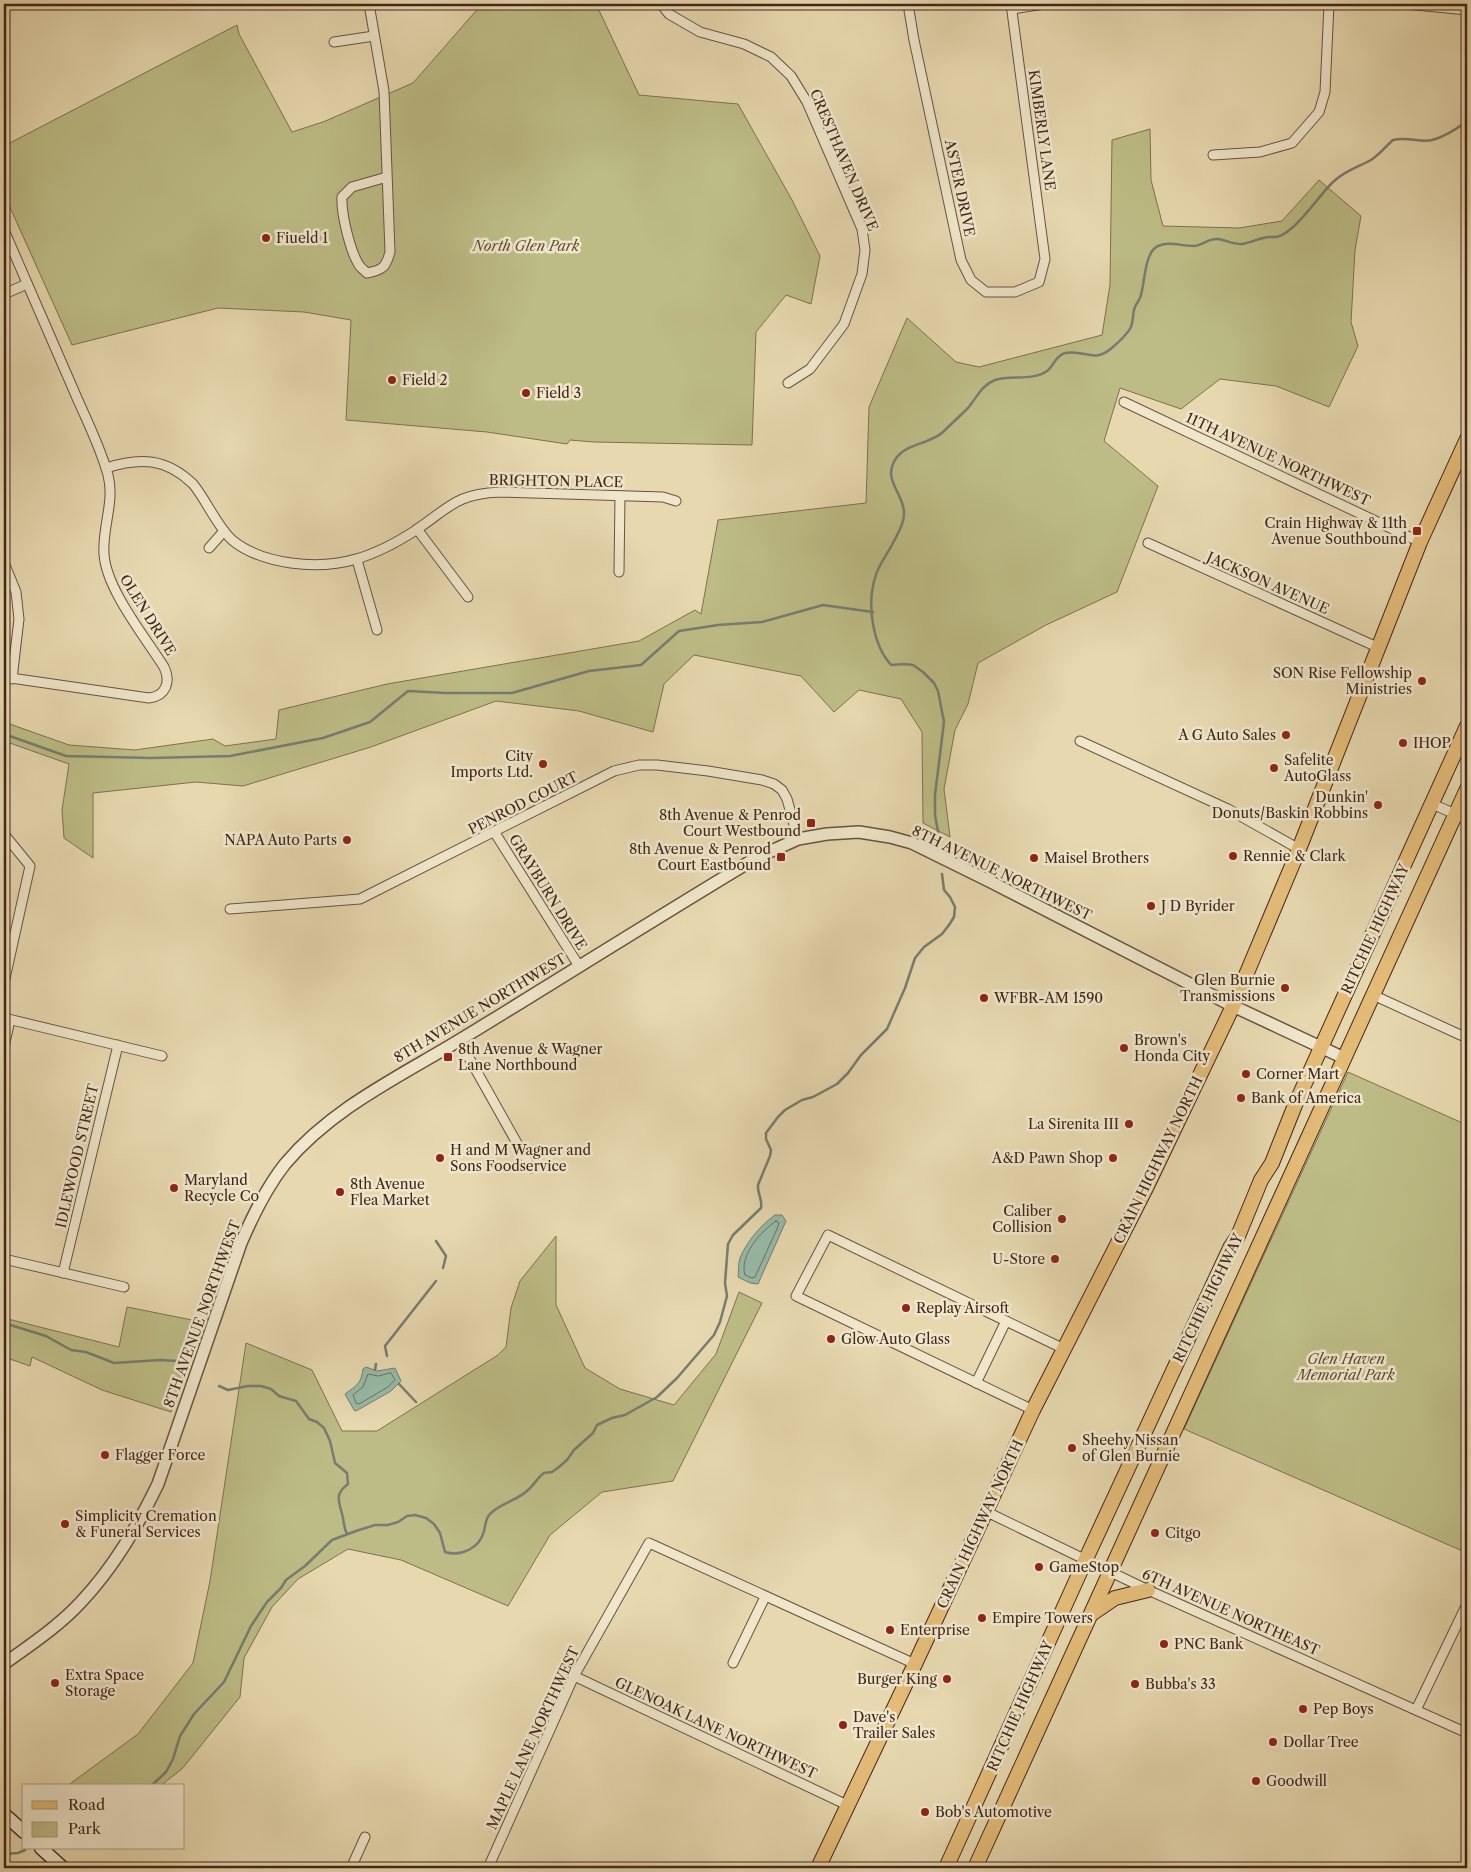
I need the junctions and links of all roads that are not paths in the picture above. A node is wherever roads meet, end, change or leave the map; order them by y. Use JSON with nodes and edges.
{"nodes":[{"id":1,"x":369,"y":4,"type":"edge"},
{"id":2,"x":661,"y":4,"type":"edge"},
{"id":3,"x":908,"y":4,"type":"edge"},
{"id":4,"x":1044,"y":4,"type":"edge"},
{"id":5,"x":1328,"y":4,"type":"edge"},
{"id":6,"x":1406,"y":4,"type":"edge"},
{"id":7,"x":1441,"y":5,"type":"edge"},
{"id":8,"x":1012,"y":6,"type":"edge"},
{"id":9,"x":1467,"y":10,"type":"edge"},
{"id":10,"x":374,"y":36,"type":"junction"},
{"id":11,"x":334,"y":42,"type":"dead end"},
{"id":12,"x":1213,"y":155,"type":"dead end"},
{"id":13,"x":387,"y":177,"type":"junction"},
{"id":14,"x":4,"y":230,"type":"edge"},
{"id":15,"x":1045,"y":259,"type":"joint"},
{"id":16,"x":27,"y":284,"type":"junction"},
{"id":17,"x":4,"y":294,"type":"edge"},
{"id":18,"x":788,"y":383,"type":"dead end"},
{"id":19,"x":1124,"y":402,"type":"dead end"},
{"id":20,"x":1467,"y":439,"type":"edge"},
{"id":21,"x":106,"y":468,"type":"junction"},
{"id":22,"x":620,"y":496,"type":"junction"},
{"id":23,"x":676,"y":501,"type":"dead end"},
{"id":24,"x":417,"y":529,"type":"junction"},
{"id":25,"x":224,"y":531,"type":"junction"},
{"id":26,"x":1420,"y":542,"type":"junction"},
{"id":27,"x":1148,"y":543,"type":"dead end"},
{"id":28,"x":209,"y":548,"type":"dead end"},
{"id":29,"x":357,"y":560,"type":"junction"},
{"id":30,"x":5,"y":565,"type":"dead end"},
{"id":31,"x":619,"y":572,"type":"dead end"},
{"id":32,"x":468,"y":598,"type":"dead end"},
{"id":33,"x":377,"y":630,"type":"dead end"},
{"id":34,"x":1377,"y":647,"type":"junction"},
{"id":35,"x":8,"y":678,"type":"edge"},
{"id":36,"x":1467,"y":726,"type":"edge"},
{"id":37,"x":1080,"y":742,"type":"dead end"},
{"id":38,"x":1467,"y":789,"type":"edge"},
{"id":39,"x":1432,"y":804,"type":"junction"},
{"id":40,"x":1461,"y":817,"type":"edge"},
{"id":41,"x":495,"y":833,"type":"junction"},
{"id":42,"x":4,"y":834,"type":"edge"},
{"id":43,"x":798,"y":839,"type":"junction"},
{"id":44,"x":1299,"y":849,"type":"junction"},
{"id":45,"x":230,"y":910,"type":"dead end"},
{"id":46,"x":579,"y":966,"type":"junction"},
{"id":47,"x":4,"y":983,"type":"edge"},
{"id":48,"x":1373,"y":995,"type":"junction"},
{"id":49,"x":1233,"y":1006,"type":"junction"},
{"id":50,"x":7,"y":1019,"type":"edge"},
{"id":51,"x":1467,"y":1038,"type":"edge"},
{"id":52,"x":459,"y":1040,"type":"junction"},
{"id":53,"x":118,"y":1045,"type":"junction"},
{"id":54,"x":4,"y":1047,"type":"edge"},
{"id":55,"x":1321,"y":1048,"type":"junction"},
{"id":56,"x":162,"y":1056,"type":"dead end"},
{"id":57,"x":1344,"y":1058,"type":"junction"},
{"id":58,"x":531,"y":1168,"type":"dead end"},
{"id":59,"x":4,"y":1259,"type":"edge"},
{"id":60,"x":63,"y":1272,"type":"junction"},
{"id":61,"x":124,"y":1287,"type":"dead end"},
{"id":62,"x":1006,"y":1321,"type":"junction"},
{"id":63,"x":1064,"y":1349,"type":"junction"},
{"id":64,"x":976,"y":1383,"type":"junction"},
{"id":65,"x":1033,"y":1410,"type":"junction"},
{"id":66,"x":985,"y":1512,"type":"junction"},
{"id":67,"x":1085,"y":1560,"type":"junction"},
{"id":68,"x":1110,"y":1572,"type":"junction"},
{"id":69,"x":1148,"y":1590,"type":"junction"},
{"id":70,"x":765,"y":1597,"type":"junction"},
{"id":71,"x":1467,"y":1604,"type":"edge"},
{"id":72,"x":1090,"y":1616,"type":"junction"},
{"id":73,"x":733,"y":1663,"type":"dead end"},
{"id":74,"x":4,"y":1664,"type":"edge"},
{"id":75,"x":916,"y":1664,"type":"junction"},
{"id":76,"x":574,"y":1676,"type":"junction"},
{"id":77,"x":1416,"y":1710,"type":"junction"},
{"id":78,"x":1467,"y":1734,"type":"edge"},
{"id":79,"x":847,"y":1805,"type":"junction"},
{"id":80,"x":4,"y":1814,"type":"edge"},
{"id":81,"x":22,"y":1830,"type":"edge"},
{"id":82,"x":365,"y":1837,"type":"dead end"},
{"id":83,"x":43,"y":1850,"type":"edge"},
{"id":84,"x":63,"y":1868,"type":"edge"},
{"id":85,"x":351,"y":1868,"type":"edge"},
{"id":86,"x":488,"y":1868,"type":"edge"},
{"id":87,"x":818,"y":1868,"type":"edge"},
{"id":88,"x":946,"y":1868,"type":"edge"},
{"id":89,"x":975,"y":1868,"type":"edge"}],
"edges":[{"from":1,"to":10,"type":"street"},
{"from":2,"to":18,"type":"street","name":"CRESTHAVEN DRIVE"},
{"from":3,"to":15,"type":"street","name":"ASTER DRIVE"},
{"from":4,"to":8,"type":"street"},
{"from":5,"to":12,"type":"street"},
{"from":6,"to":7,"type":"street"},
{"from":7,"to":9,"type":"street"},
{"from":8,"to":15,"type":"street","name":"KIMBERLY LANE"},
{"from":10,"to":11,"type":"street"},
{"from":10,"to":13,"type":"street"},
{"from":13,"to":13,"type":"street"},
{"from":14,"to":16,"type":"street","name":"OLEN DRIVE"},
{"from":16,"to":17,"type":"street"},
{"from":16,"to":21,"type":"street","name":"OLEN DRIVE"},
{"from":19,"to":26,"type":"street","name":"11TH AVENUE NORTHWEST"},
{"from":20,"to":26,"type":"main road","name":"CRAIN HIGHWAY NORTH"},
{"from":21,"to":25,"type":"street","name":"BRIGHTON PLACE"},
{"from":21,"to":35,"type":"street","name":"OLEN DRIVE"},
{"from":22,"to":23,"type":"street","name":"BRIGHTON PLACE"},
{"from":22,"to":24,"type":"street","name":"BRIGHTON PLACE"},
{"from":22,"to":31,"type":"street"},
{"from":24,"to":29,"type":"street","name":"BRIGHTON PLACE"},
{"from":24,"to":32,"type":"street"},
{"from":25,"to":28,"type":"street"},
{"from":25,"to":29,"type":"street","name":"BRIGHTON PLACE"},
{"from":26,"to":34,"type":"main road","name":"CRAIN HIGHWAY NORTH"},
{"from":27,"to":34,"type":"street","name":"JACKSON AVENUE"},
{"from":29,"to":33,"type":"street"},
{"from":30,"to":35,"type":"street"},
{"from":34,"to":44,"type":"main road","name":"CRAIN HIGHWAY NORTH"},
{"from":36,"to":39,"type":"main road","name":"RITCHIE HIGHWAY"},
{"from":37,"to":44,"type":"street"},
{"from":38,"to":40,"type":"main road","name":"RITCHIE HIGHWAY"},
{"from":39,"to":40,"type":"street"},
{"from":39,"to":55,"type":"main road","name":"RITCHIE HIGHWAY"},
{"from":40,"to":48,"type":"main road","name":"RITCHIE HIGHWAY"},
{"from":41,"to":43,"type":"street","name":"PENROD COURT"},
{"from":41,"to":45,"type":"street","name":"PENROD COURT"},
{"from":41,"to":46,"type":"street","name":"GRAYBURN DRIVE"},
{"from":42,"to":47,"type":"street"},
{"from":43,"to":46,"type":"street","name":"8TH AVENUE NORTHWEST"},
{"from":43,"to":49,"type":"street","name":"8TH AVENUE NORTHWEST"},
{"from":44,"to":49,"type":"main road","name":"CRAIN HIGHWAY NORTH"},
{"from":46,"to":52,"type":"street","name":"8TH AVENUE NORTHWEST"},
{"from":48,"to":51,"type":"street"},
{"from":48,"to":57,"type":"main road","name":"RITCHIE HIGHWAY"},
{"from":49,"to":55,"type":"street","name":"8TH AVENUE NORTHWEST"},
{"from":49,"to":63,"type":"main road","name":"CRAIN HIGHWAY NORTH"},
{"from":50,"to":53,"type":"street"},
{"from":50,"to":54,"type":"street"},
{"from":52,"to":58,"type":"street"},
{"from":52,"to":74,"type":"street","name":"8TH AVENUE NORTHWEST"},
{"from":53,"to":56,"type":"street"},
{"from":53,"to":60,"type":"street","name":"IDLEWOOD STREET"},
{"from":55,"to":57,"type":"street","name":"8TH AVENUE NORTHWEST"},
{"from":55,"to":67,"type":"main road","name":"RITCHIE HIGHWAY"},
{"from":57,"to":68,"type":"main road","name":"RITCHIE HIGHWAY"},
{"from":59,"to":60,"type":"street"},
{"from":60,"to":61,"type":"street"},
{"from":62,"to":63,"type":"street"},
{"from":62,"to":64,"type":"street"},
{"from":62,"to":64,"type":"street"},
{"from":63,"to":65,"type":"main road","name":"CRAIN HIGHWAY NORTH"},
{"from":64,"to":65,"type":"street"},
{"from":65,"to":66,"type":"main road","name":"CRAIN HIGHWAY NORTH"},
{"from":66,"to":67,"type":"street","name":"6TH AVENUE NORTHEAST"},
{"from":66,"to":75,"type":"main road","name":"CRAIN HIGHWAY NORTH"},
{"from":67,"to":68,"type":"street","name":"6TH AVENUE NORTHEAST"},
{"from":67,"to":88,"type":"main road","name":"RITCHIE HIGHWAY"},
{"from":68,"to":69,"type":"street","name":"6TH AVENUE NORTHEAST"},
{"from":68,"to":72,"type":"main road","name":"RITCHIE HIGHWAY"},
{"from":69,"to":72,"type":"main road"},
{"from":69,"to":77,"type":"street","name":"6TH AVENUE NORTHEAST"},
{"from":70,"to":73,"type":"street"},
{"from":70,"to":75,"type":"street"},
{"from":70,"to":76,"type":"street","name":"MAPLE LANE NORTHWEST"},
{"from":71,"to":77,"type":"street"},
{"from":72,"to":89,"type":"main road","name":"RITCHIE HIGHWAY"},
{"from":75,"to":79,"type":"main road","name":"CRAIN HIGHWAY NORTH"},
{"from":76,"to":79,"type":"street","name":"GLENOAK LANE NORTHWEST"},
{"from":76,"to":86,"type":"street","name":"MAPLE LANE NORTHWEST"},
{"from":77,"to":78,"type":"street","name":"6TH AVENUE NORTHEAST"},
{"from":79,"to":87,"type":"main road","name":"CRAIN HIGHWAY NORTH"},
{"from":80,"to":81,"type":"main road"},
{"from":82,"to":85,"type":"street"},
{"from":83,"to":84,"type":"main road"}]}
